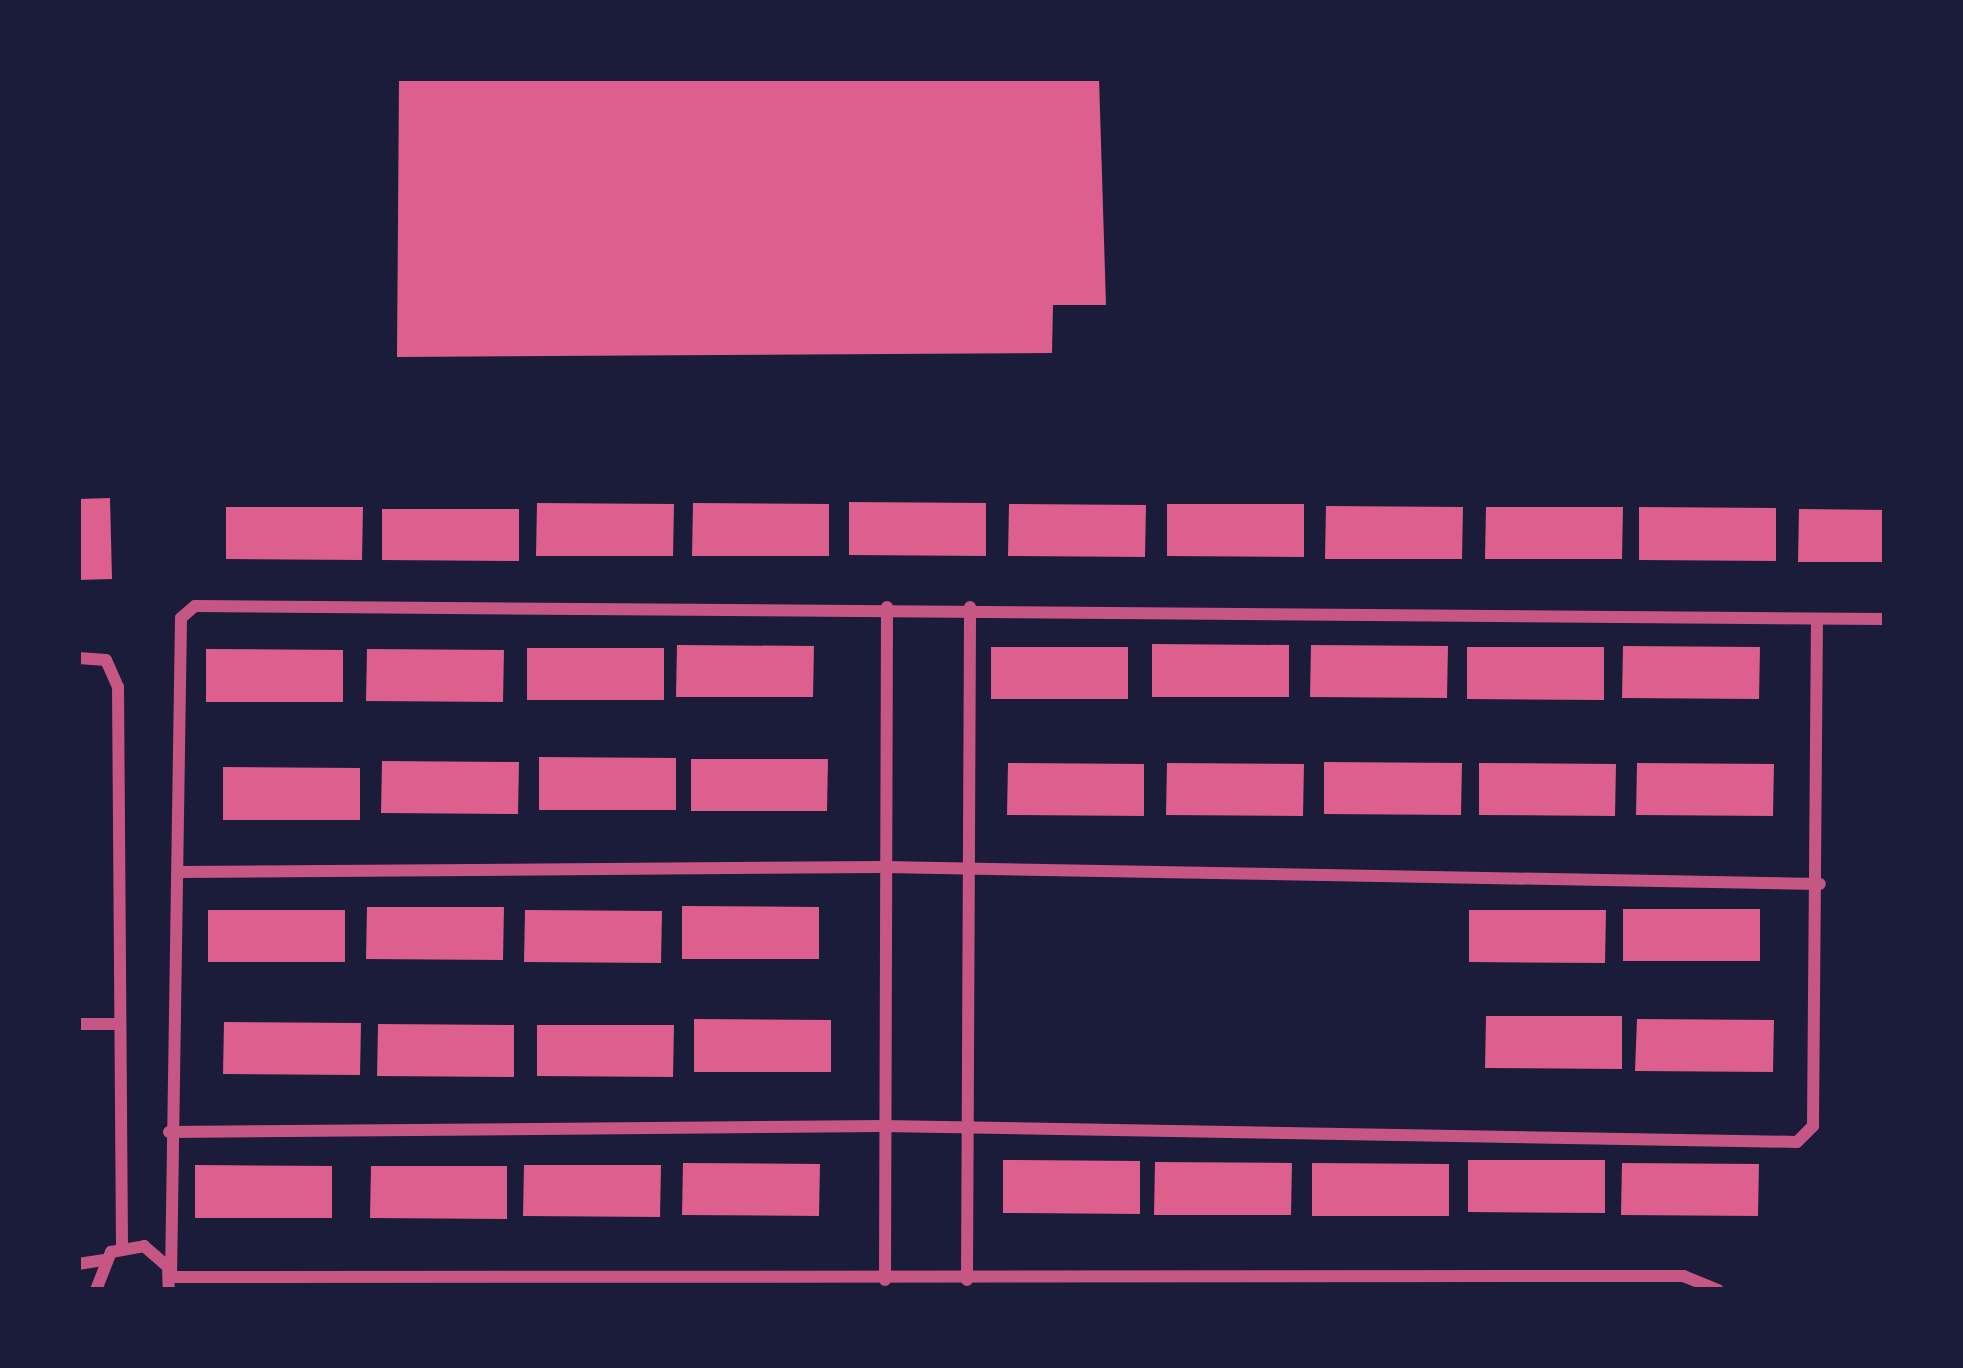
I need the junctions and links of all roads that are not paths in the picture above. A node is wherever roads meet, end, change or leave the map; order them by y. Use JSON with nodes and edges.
{"nodes":[{"id":1,"x":887,"y":607,"type":"junction"},
{"id":2,"x":970,"y":607,"type":"junction"},
{"id":3,"x":1885,"y":619,"type":"edge"},
{"id":4,"x":1817,"y":620,"type":"junction"},
{"id":5,"x":78,"y":658,"type":"edge"},
{"id":6,"x":884,"y":867,"type":"junction"},
{"id":7,"x":967,"y":868,"type":"junction"},
{"id":8,"x":178,"y":872,"type":"junction"},
{"id":9,"x":1820,"y":884,"type":"junction"},
{"id":10,"x":78,"y":1024,"type":"edge"},
{"id":11,"x":116,"y":1024,"type":"junction"},
{"id":12,"x":884,"y":1126,"type":"junction"},
{"id":13,"x":967,"y":1127,"type":"junction"},
{"id":14,"x":169,"y":1132,"type":"junction"},
{"id":15,"x":122,"y":1246,"type":"junction"},
{"id":16,"x":103,"y":1260,"type":"junction"},
{"id":17,"x":78,"y":1264,"type":"edge"},
{"id":18,"x":885,"y":1280,"type":"junction"},
{"id":19,"x":967,"y":1280,"type":"junction"},
{"id":20,"x":170,"y":1284,"type":"edge"},
{"id":21,"x":1020,"y":1284,"type":"edge"},
{"id":22,"x":943,"y":1285,"type":"edge"},
{"id":23,"x":97,"y":1290,"type":"edge"},
{"id":24,"x":1718,"y":1290,"type":"edge"}],
"edges":[{"from":1,"to":2,"type":"street"},
{"from":1,"to":6,"type":"street"},
{"from":1,"to":8,"type":"street"},
{"from":2,"to":4,"type":"street"},
{"from":2,"to":7,"type":"street"},
{"from":3,"to":4,"type":"street"},
{"from":4,"to":9,"type":"street"},
{"from":5,"to":11,"type":"street"},
{"from":6,"to":7,"type":"street"},
{"from":6,"to":8,"type":"street"},
{"from":6,"to":12,"type":"street"},
{"from":7,"to":9,"type":"street"},
{"from":7,"to":13,"type":"street"},
{"from":8,"to":14,"type":"street"},
{"from":9,"to":13,"type":"street"},
{"from":10,"to":11,"type":"street"},
{"from":11,"to":15,"type":"street"},
{"from":12,"to":13,"type":"street"},
{"from":12,"to":14,"type":"street"},
{"from":12,"to":18,"type":"street"},
{"from":13,"to":19,"type":"street"},
{"from":14,"to":20,"type":"street"},
{"from":15,"to":16,"type":"street"},
{"from":15,"to":20,"type":"street"},
{"from":16,"to":17,"type":"street"},
{"from":16,"to":23,"type":"street"},
{"from":18,"to":20,"type":"street"},
{"from":18,"to":22,"type":"street"},
{"from":19,"to":21,"type":"street"},
{"from":19,"to":22,"type":"street"},
{"from":21,"to":24,"type":"street"}]}
